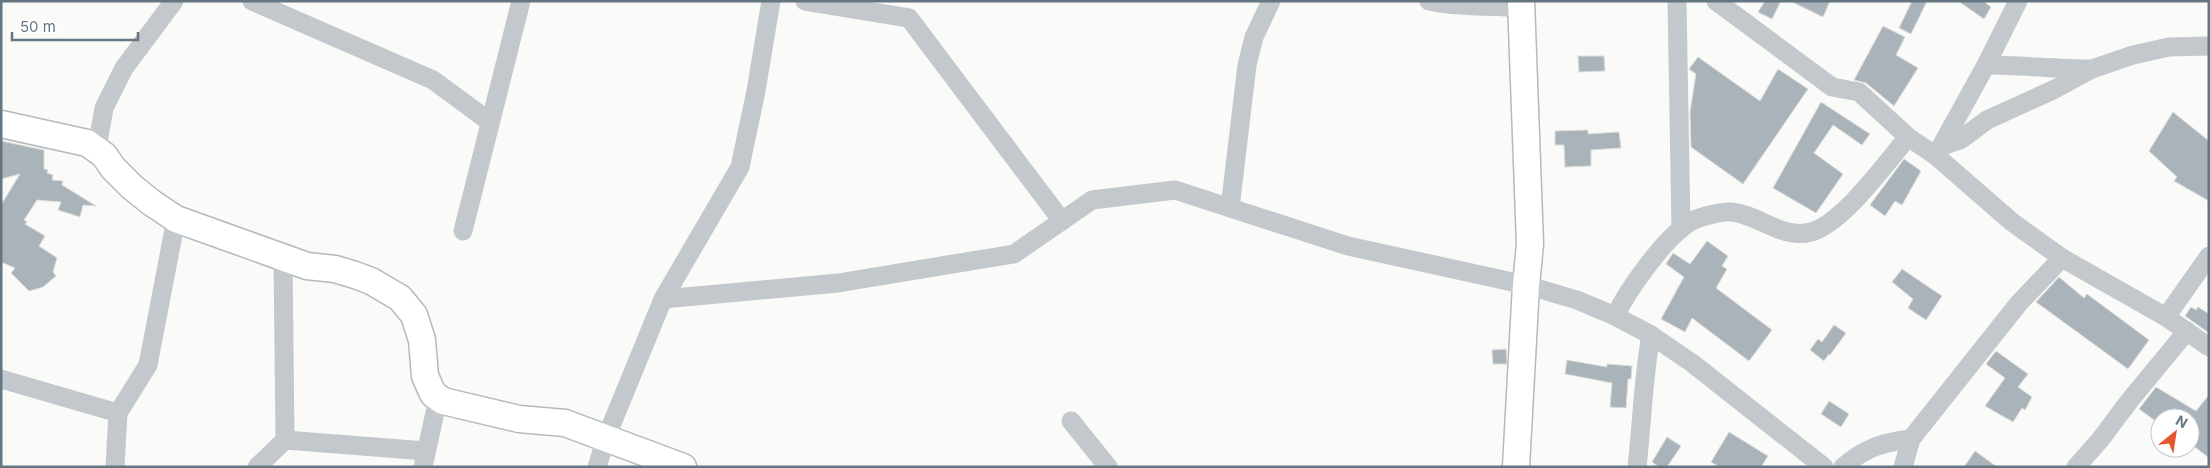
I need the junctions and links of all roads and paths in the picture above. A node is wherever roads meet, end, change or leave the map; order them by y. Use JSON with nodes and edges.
{"nodes":[{"id":1,"x":174,"y":1,"type":"edge"},
{"id":2,"x":252,"y":1,"type":"edge"},
{"id":3,"x":521,"y":1,"type":"edge"},
{"id":4,"x":771,"y":1,"type":"edge"},
{"id":5,"x":805,"y":1,"type":"edge"},
{"id":6,"x":1271,"y":1,"type":"edge"},
{"id":7,"x":1429,"y":1,"type":"edge"},
{"id":8,"x":1677,"y":1,"type":"edge"},
{"id":9,"x":1716,"y":1,"type":"edge"},
{"id":10,"x":2018,"y":1,"type":"edge"},
{"id":11,"x":1521,"y":4,"type":"edge"},
{"id":12,"x":2209,"y":46,"type":"edge"},
{"id":13,"x":1986,"y":65,"type":"junction"},
{"id":14,"x":2092,"y":69,"type":"junction"},
{"id":15,"x":490,"y":122,"type":"junction"},
{"id":16,"x":1,"y":124,"type":"edge"},
{"id":17,"x":1908,"y":137,"type":"junction"},
{"id":18,"x":97,"y":148,"type":"junction"},
{"id":19,"x":1939,"y":151,"type":"junction"},
{"id":20,"x":1230,"y":208,"type":"junction"},
{"id":21,"x":176,"y":219,"type":"junction"},
{"id":22,"x":1062,"y":221,"type":"junction"},
{"id":23,"x":1681,"y":229,"type":"junction"},
{"id":24,"x":463,"y":231,"type":"dead end"},
{"id":25,"x":283,"y":256,"type":"junction"},
{"id":26,"x":2209,"y":256,"type":"edge"},
{"id":27,"x":2062,"y":258,"type":"junction"},
{"id":28,"x":1526,"y":285,"type":"junction"},
{"id":29,"x":663,"y":299,"type":"junction"},
{"id":30,"x":1615,"y":316,"type":"junction"},
{"id":31,"x":2166,"y":317,"type":"junction"},
{"id":32,"x":2187,"y":331,"type":"junction"},
{"id":33,"x":1650,"y":335,"type":"junction"},
{"id":34,"x":2209,"y":347,"type":"edge"},
{"id":35,"x":1,"y":379,"type":"edge"},
{"id":36,"x":438,"y":399,"type":"junction"},
{"id":37,"x":118,"y":413,"type":"junction"},
{"id":38,"x":1071,"y":421,"type":"dead end"},
{"id":39,"x":606,"y":438,"type":"junction"},
{"id":40,"x":1912,"y":439,"type":"junction"},
{"id":41,"x":285,"y":440,"type":"junction"},
{"id":42,"x":424,"y":459,"type":"edge"},
{"id":43,"x":1802,"y":460,"type":"edge"},
{"id":44,"x":115,"y":467,"type":"edge"},
{"id":45,"x":257,"y":467,"type":"edge"},
{"id":46,"x":597,"y":467,"type":"edge"},
{"id":47,"x":683,"y":467,"type":"edge"},
{"id":48,"x":1108,"y":467,"type":"edge"},
{"id":49,"x":1516,"y":467,"type":"edge"},
{"id":50,"x":1636,"y":467,"type":"edge"},
{"id":51,"x":1824,"y":467,"type":"edge"},
{"id":52,"x":1844,"y":467,"type":"edge"},
{"id":53,"x":1903,"y":467,"type":"edge"},
{"id":54,"x":2076,"y":467,"type":"edge"}],
"edges":[{"from":1,"to":18,"type":"street"},
{"from":2,"to":15,"type":"street"},
{"from":3,"to":15,"type":"street"},
{"from":4,"to":29,"type":"street"},
{"from":5,"to":22,"type":"street"},
{"from":6,"to":20,"type":"street"},
{"from":7,"to":11,"type":"street"},
{"from":8,"to":23,"type":"street"},
{"from":9,"to":17,"type":"street"},
{"from":10,"to":13,"type":"street"},
{"from":11,"to":28,"type":"street"},
{"from":12,"to":14,"type":"street"},
{"from":13,"to":14,"type":"street"},
{"from":13,"to":19,"type":"street"},
{"from":14,"to":19,"type":"street"},
{"from":15,"to":24,"type":"street"},
{"from":16,"to":18,"type":"street"},
{"from":17,"to":19,"type":"street"},
{"from":17,"to":23,"type":"street"},
{"from":18,"to":21,"type":"street"},
{"from":19,"to":27,"type":"street"},
{"from":20,"to":22,"type":"street"},
{"from":20,"to":28,"type":"street"},
{"from":21,"to":25,"type":"street"},
{"from":21,"to":37,"type":"street"},
{"from":22,"to":29,"type":"street"},
{"from":23,"to":30,"type":"street"},
{"from":25,"to":36,"type":"street"},
{"from":25,"to":41,"type":"street"},
{"from":26,"to":31,"type":"street"},
{"from":27,"to":31,"type":"street"},
{"from":27,"to":40,"type":"street"},
{"from":28,"to":30,"type":"street"},
{"from":28,"to":49,"type":"street"},
{"from":29,"to":39,"type":"street"},
{"from":30,"to":33,"type":"street"},
{"from":31,"to":32,"type":"street"},
{"from":32,"to":34,"type":"street"},
{"from":32,"to":54,"type":"street"},
{"from":33,"to":43,"type":"street"},
{"from":33,"to":50,"type":"street"},
{"from":35,"to":37,"type":"street"},
{"from":36,"to":39,"type":"street"},
{"from":36,"to":42,"type":"street"},
{"from":37,"to":44,"type":"street"},
{"from":38,"to":48,"type":"street"},
{"from":39,"to":46,"type":"street"},
{"from":39,"to":47,"type":"street"},
{"from":40,"to":52,"type":"street"},
{"from":40,"to":53,"type":"street"},
{"from":41,"to":42,"type":"street"},
{"from":41,"to":45,"type":"street"},
{"from":43,"to":51,"type":"street"}]}
